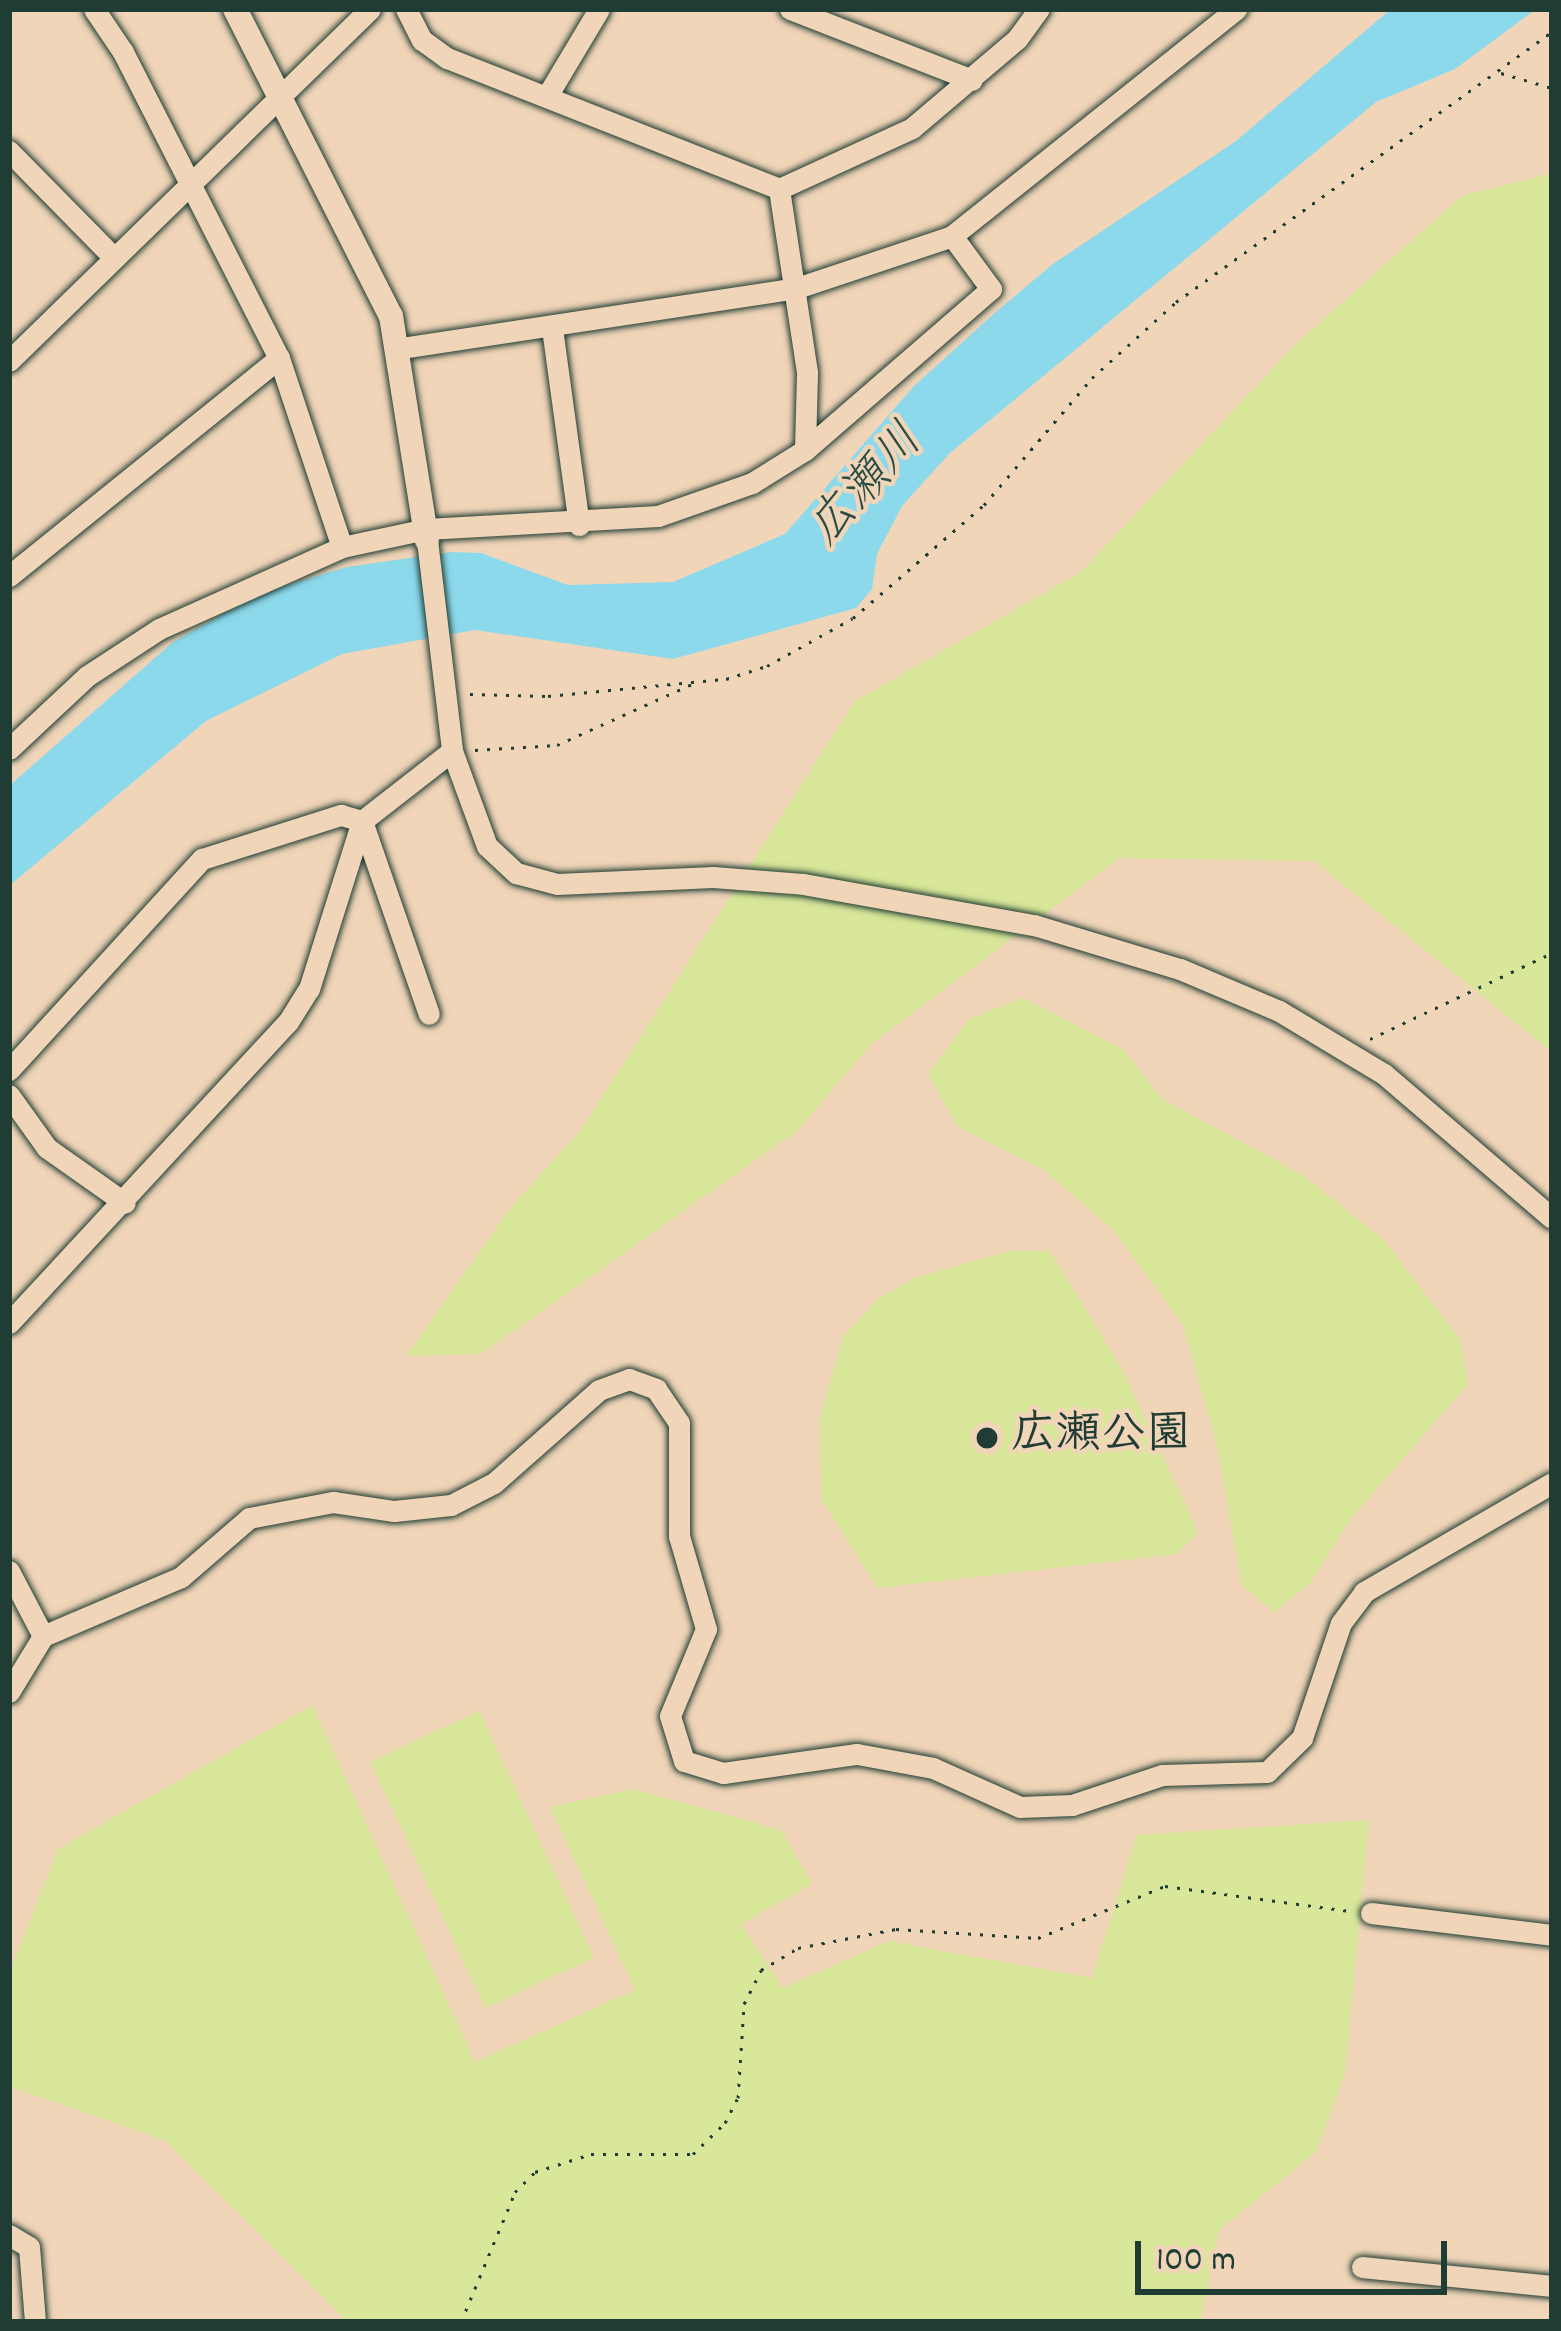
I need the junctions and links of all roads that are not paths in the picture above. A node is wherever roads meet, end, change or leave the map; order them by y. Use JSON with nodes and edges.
{"nodes":[{"id":1,"x":94,"y":9,"type":"edge"},
{"id":2,"x":235,"y":9,"type":"edge"},
{"id":3,"x":370,"y":9,"type":"edge"},
{"id":4,"x":406,"y":9,"type":"edge"},
{"id":5,"x":599,"y":9,"type":"edge"},
{"id":6,"x":790,"y":9,"type":"edge"},
{"id":7,"x":1039,"y":9,"type":"edge"},
{"id":8,"x":1235,"y":9,"type":"edge"},
{"id":9,"x":972,"y":80,"type":"junction"},
{"id":10,"x":279,"y":96,"type":"junction"},
{"id":11,"x":547,"y":96,"type":"junction"},
{"id":12,"x":9,"y":151,"type":"edge"},
{"id":13,"x":188,"y":186,"type":"junction"},
{"id":14,"x":779,"y":189,"type":"junction"},
{"id":15,"x":952,"y":236,"type":"junction"},
{"id":16,"x":114,"y":258,"type":"junction"},
{"id":17,"x":797,"y":288,"type":"junction"},
{"id":18,"x":552,"y":328,"type":"junction"},
{"id":19,"x":401,"y":347,"type":"junction"},
{"id":20,"x":10,"y":358,"type":"edge"},
{"id":21,"x":279,"y":358,"type":"junction"},
{"id":22,"x":805,"y":450,"type":"junction"},
{"id":23,"x":579,"y":525,"type":"junction"},
{"id":24,"x":427,"y":534,"type":"junction"},
{"id":25,"x":342,"y":547,"type":"junction"},
{"id":26,"x":10,"y":572,"type":"edge"},
{"id":27,"x":9,"y":749,"type":"edge"},
{"id":28,"x":452,"y":751,"type":"junction"},
{"id":29,"x":362,"y":821,"type":"junction"},
{"id":30,"x":429,"y":1014,"type":"dead end"},
{"id":31,"x":9,"y":1070,"type":"edge"},
{"id":32,"x":9,"y":1094,"type":"edge"},
{"id":33,"x":125,"y":1203,"type":"junction"},
{"id":34,"x":1552,"y":1218,"type":"edge"},
{"id":35,"x":9,"y":1323,"type":"edge"},
{"id":36,"x":1552,"y":1483,"type":"edge"},
{"id":37,"x":9,"y":1571,"type":"edge"},
{"id":38,"x":43,"y":1636,"type":"junction"},
{"id":39,"x":9,"y":1692,"type":"edge"},
{"id":40,"x":1371,"y":1913,"type":"road end"},
{"id":41,"x":1552,"y":1935,"type":"edge"},
{"id":42,"x":9,"y":2235,"type":"edge"},
{"id":43,"x":1362,"y":2267,"type":"dead end"},
{"id":44,"x":1552,"y":2286,"type":"edge"},
{"id":45,"x":35,"y":2322,"type":"edge"}],
"edges":[{"from":1,"to":13,"type":"street"},
{"from":2,"to":10,"type":"street"},
{"from":3,"to":10,"type":"street"},
{"from":4,"to":11,"type":"street"},
{"from":5,"to":11,"type":"street"},
{"from":6,"to":9,"type":"street"},
{"from":7,"to":9,"type":"street"},
{"from":8,"to":15,"type":"street"},
{"from":9,"to":14,"type":"street"},
{"from":10,"to":13,"type":"street"},
{"from":10,"to":19,"type":"street"},
{"from":11,"to":14,"type":"street"},
{"from":12,"to":16,"type":"street"},
{"from":13,"to":16,"type":"street"},
{"from":13,"to":21,"type":"street"},
{"from":14,"to":17,"type":"street"},
{"from":15,"to":17,"type":"street"},
{"from":15,"to":22,"type":"street"},
{"from":16,"to":20,"type":"street"},
{"from":17,"to":18,"type":"street"},
{"from":17,"to":22,"type":"street"},
{"from":18,"to":19,"type":"street"},
{"from":18,"to":23,"type":"street"},
{"from":19,"to":24,"type":"street"},
{"from":21,"to":25,"type":"street"},
{"from":21,"to":26,"type":"street"},
{"from":22,"to":23,"type":"street"},
{"from":23,"to":24,"type":"street"},
{"from":24,"to":25,"type":"street"},
{"from":24,"to":28,"type":"street"},
{"from":25,"to":27,"type":"street"},
{"from":28,"to":29,"type":"street"},
{"from":28,"to":34,"type":"street"},
{"from":29,"to":30,"type":"street"},
{"from":29,"to":31,"type":"street"},
{"from":29,"to":33,"type":"street"},
{"from":32,"to":33,"type":"street"},
{"from":33,"to":35,"type":"street"},
{"from":36,"to":38,"type":"street"},
{"from":37,"to":38,"type":"street"},
{"from":38,"to":39,"type":"street"},
{"from":40,"to":41,"type":"street"},
{"from":42,"to":45,"type":"street"},
{"from":43,"to":44,"type":"street"}]}
